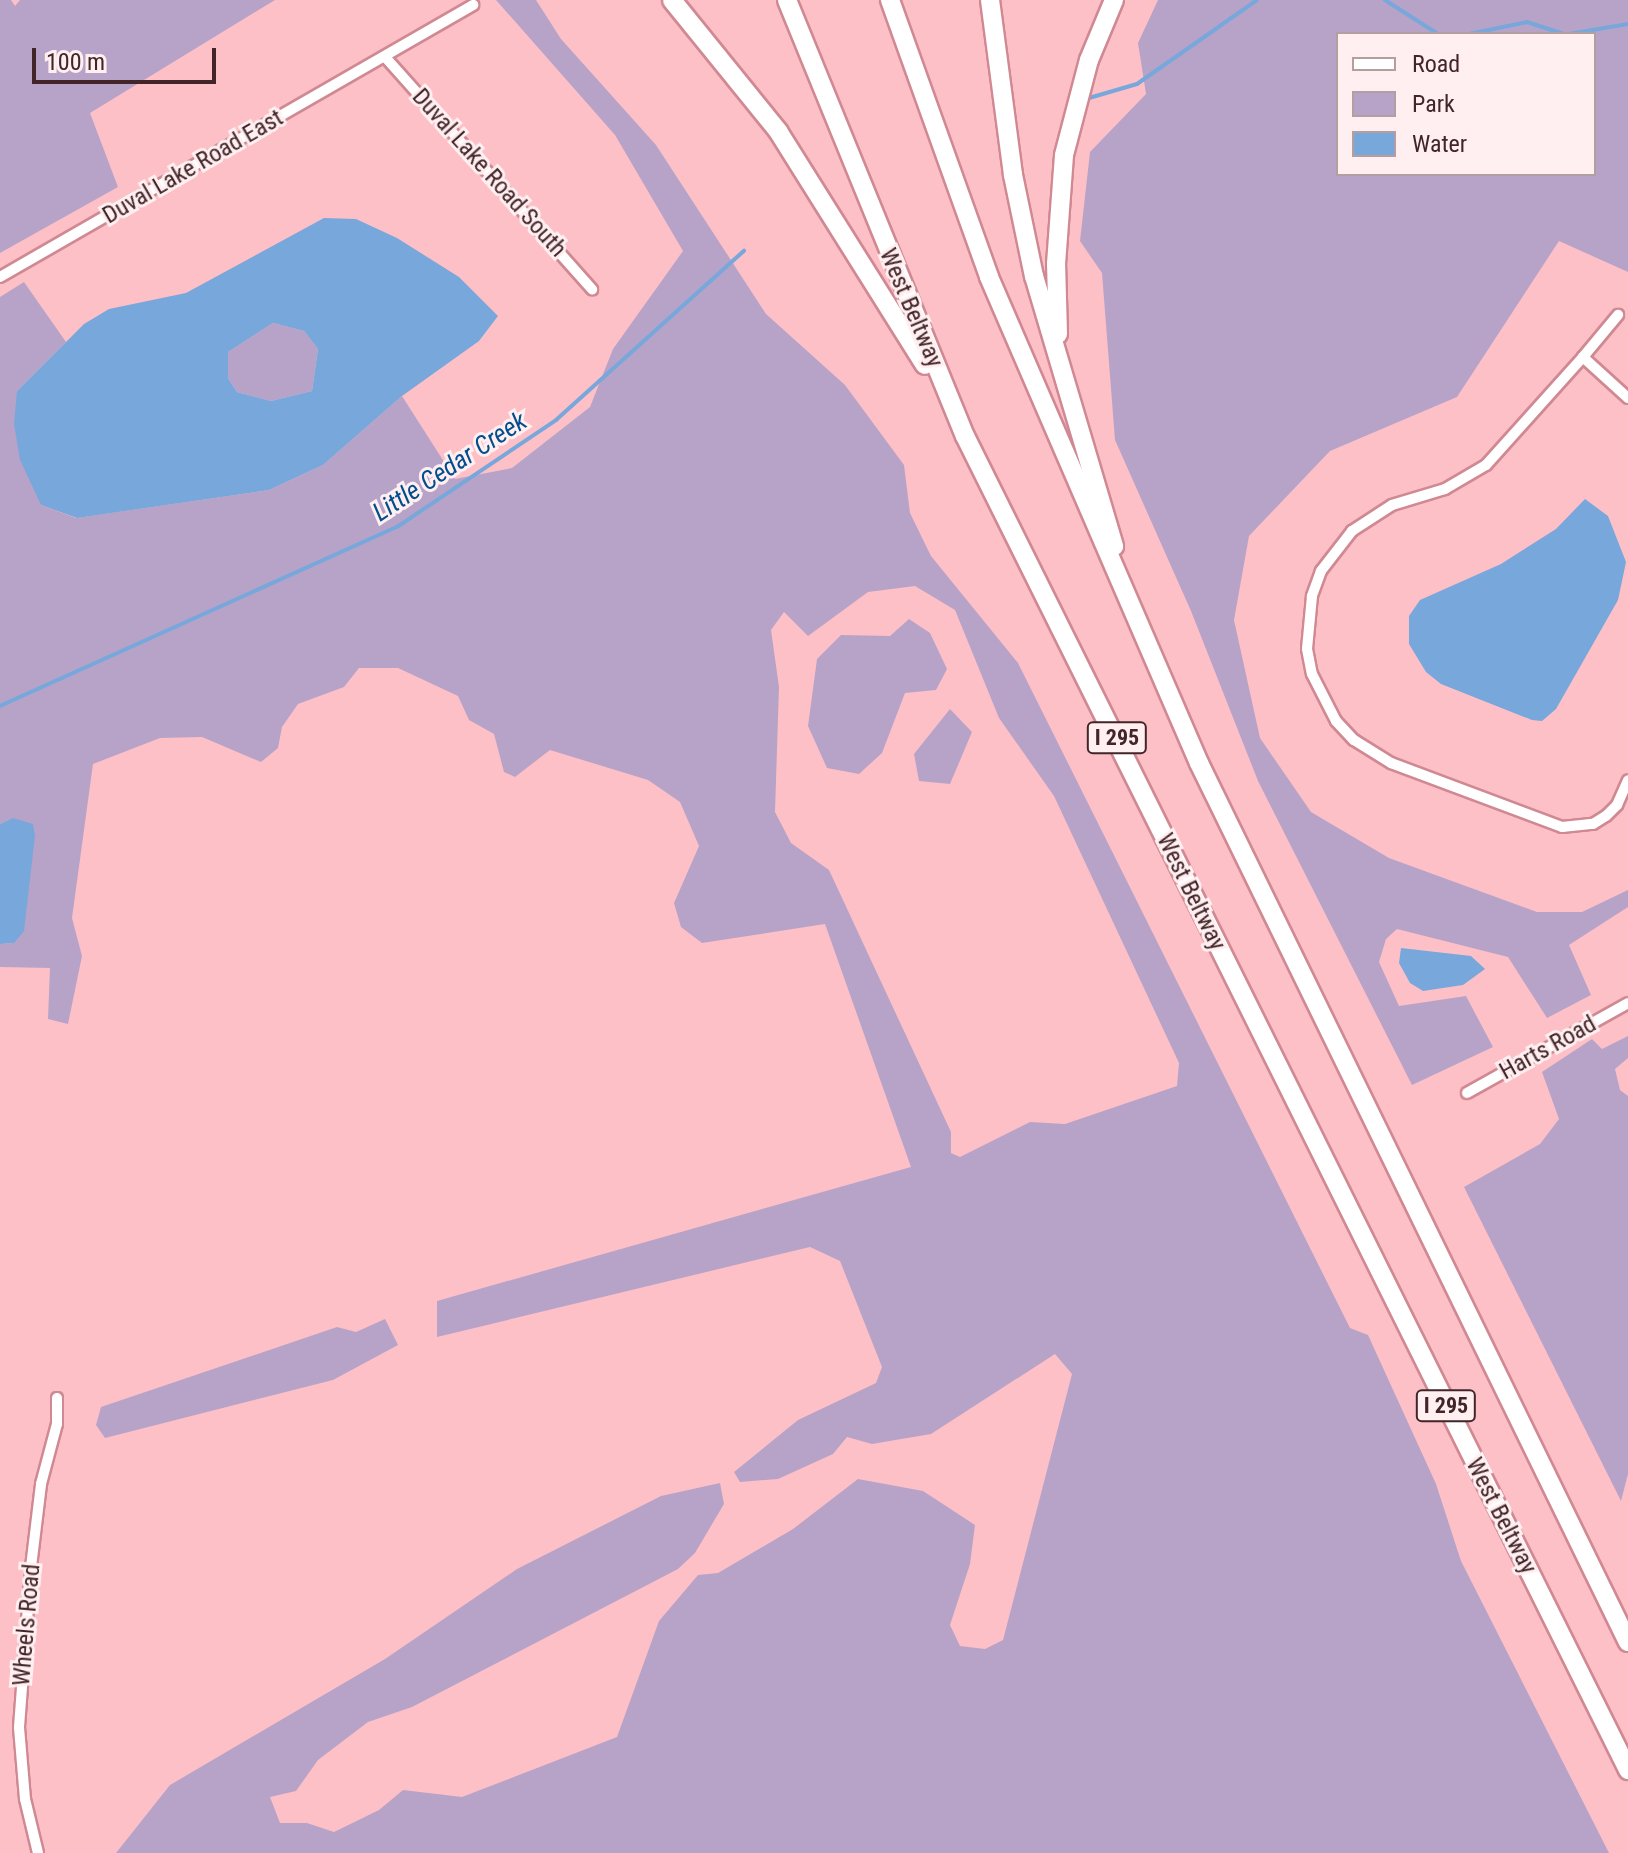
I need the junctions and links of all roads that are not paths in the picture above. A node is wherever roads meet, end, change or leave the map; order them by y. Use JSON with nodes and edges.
{"nodes":[{"id":1,"x":659,"y":0,"type":"edge"},
{"id":2,"x":672,"y":0,"type":"edge"},
{"id":3,"x":787,"y":0,"type":"edge"},
{"id":4,"x":990,"y":0,"type":"edge"},
{"id":5,"x":1114,"y":0,"type":"edge"},
{"id":6,"x":891,"y":1,"type":"edge"},
{"id":7,"x":473,"y":5,"type":"dead end"},
{"id":8,"x":386,"y":58,"type":"junction"},
{"id":9,"x":726,"y":63,"type":"junction"},
{"id":10,"x":0,"y":277,"type":"edge"},
{"id":11,"x":592,"y":289,"type":"dead end"},
{"id":12,"x":1618,"y":315,"type":"dead end"},
{"id":13,"x":1583,"y":357,"type":"junction"},
{"id":14,"x":1063,"y":376,"type":"junction"},
{"id":15,"x":1628,"y":398,"type":"edge"},
{"id":16,"x":965,"y":436,"type":"junction"},
{"id":17,"x":1199,"y":763,"type":"junction"},
{"id":18,"x":1628,"y":780,"type":"edge"},
{"id":19,"x":1628,"y":1003,"type":"edge"},
{"id":20,"x":1467,"y":1093,"type":"dead end"},
{"id":21,"x":57,"y":1398,"type":"dead end"},
{"id":22,"x":1628,"y":1642,"type":"edge"},
{"id":23,"x":1628,"y":1770,"type":"edge"},
{"id":24,"x":38,"y":1853,"type":"edge"}],
"edges":[{"from":1,"to":9,"type":"highway"},
{"from":2,"to":9,"type":"highway"},
{"from":3,"to":16,"type":"highway","name":"West Beltway","number":"I 295"},
{"from":4,"to":14,"type":"highway"},
{"from":5,"to":14,"type":"highway"},
{"from":6,"to":17,"type":"highway","number":"I 295"},
{"from":7,"to":8,"type":"street","name":"Duval Lake Road East"},
{"from":8,"to":10,"type":"street","name":"Duval Lake Road East"},
{"from":8,"to":11,"type":"street","name":"Duval Lake Road South"},
{"from":9,"to":16,"type":"highway"},
{"from":12,"to":13,"type":"street"},
{"from":13,"to":15,"type":"street"},
{"from":13,"to":18,"type":"street"},
{"from":14,"to":17,"type":"highway"},
{"from":16,"to":23,"type":"highway","name":"West Beltway","number":"I 295"},
{"from":17,"to":22,"type":"highway","number":"I 295"},
{"from":19,"to":20,"type":"street","name":"Harts Road"},
{"from":21,"to":24,"type":"street","name":"Wheels Road"}]}
